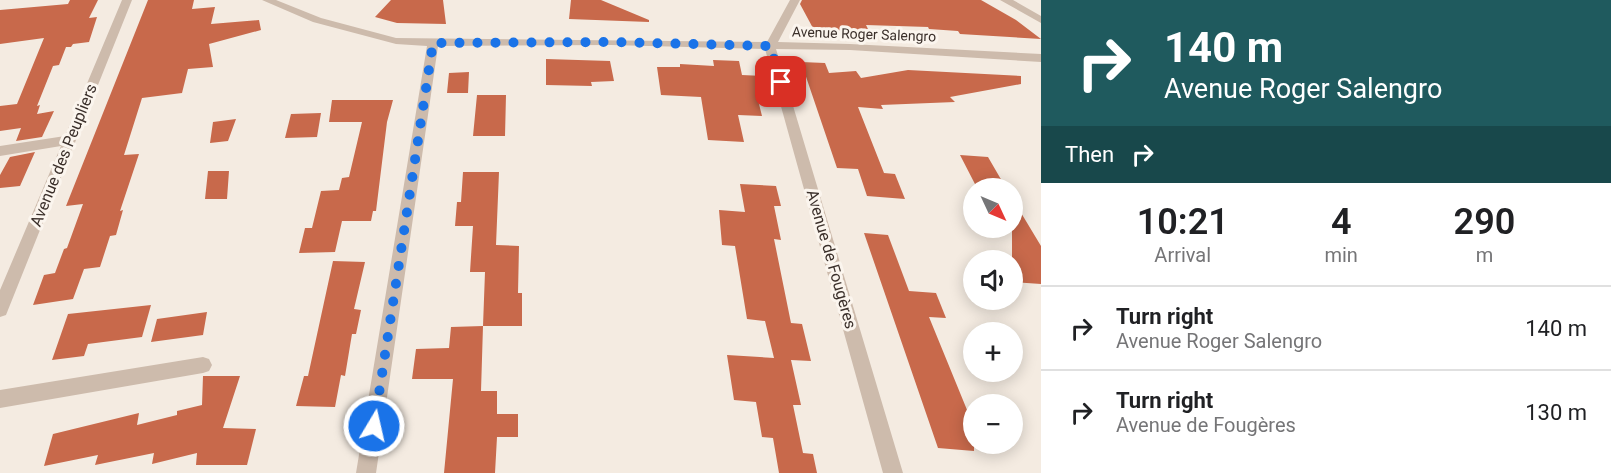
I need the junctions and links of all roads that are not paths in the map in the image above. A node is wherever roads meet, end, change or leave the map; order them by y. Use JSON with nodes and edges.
{"nodes":[{"id":1,"x":127,"y":0,"type":"edge"},
{"id":2,"x":795,"y":0,"type":"edge"},
{"id":3,"x":1005,"y":0,"type":"edge"},
{"id":4,"x":276,"y":1,"type":"edge"},
{"id":5,"x":1041,"y":20,"type":"edge"},
{"id":6,"x":433,"y":43,"type":"junction"},
{"id":7,"x":770,"y":46,"type":"junction"},
{"id":8,"x":1041,"y":58,"type":"edge"},
{"id":9,"x":68,"y":140,"type":"junction"},
{"id":10,"x":0,"y":151,"type":"edge"},
{"id":11,"x":0,"y":310,"type":"edge"},
{"id":12,"x":203,"y":365,"type":"dead end"},
{"id":13,"x":0,"y":399,"type":"edge"},
{"id":14,"x":366,"y":473,"type":"edge"},
{"id":15,"x":893,"y":473,"type":"edge"}],
"edges":[{"from":1,"to":9,"type":"street","name":"Avenue des Peupliers"},
{"from":2,"to":7,"type":"street"},
{"from":3,"to":5,"type":"street"},
{"from":4,"to":6,"type":"street","name":"Avenue Roger Salengro"},
{"from":6,"to":7,"type":"street","name":"Avenue Roger Salengro"},
{"from":6,"to":14,"type":"street"},
{"from":7,"to":8,"type":"street","name":"Avenue Roger Salengro"},
{"from":7,"to":15,"type":"street","name":"Avenue de Fougères"},
{"from":9,"to":10,"type":"street"},
{"from":9,"to":11,"type":"street","name":"Avenue des Peupliers"},
{"from":12,"to":13,"type":"street"}]}
